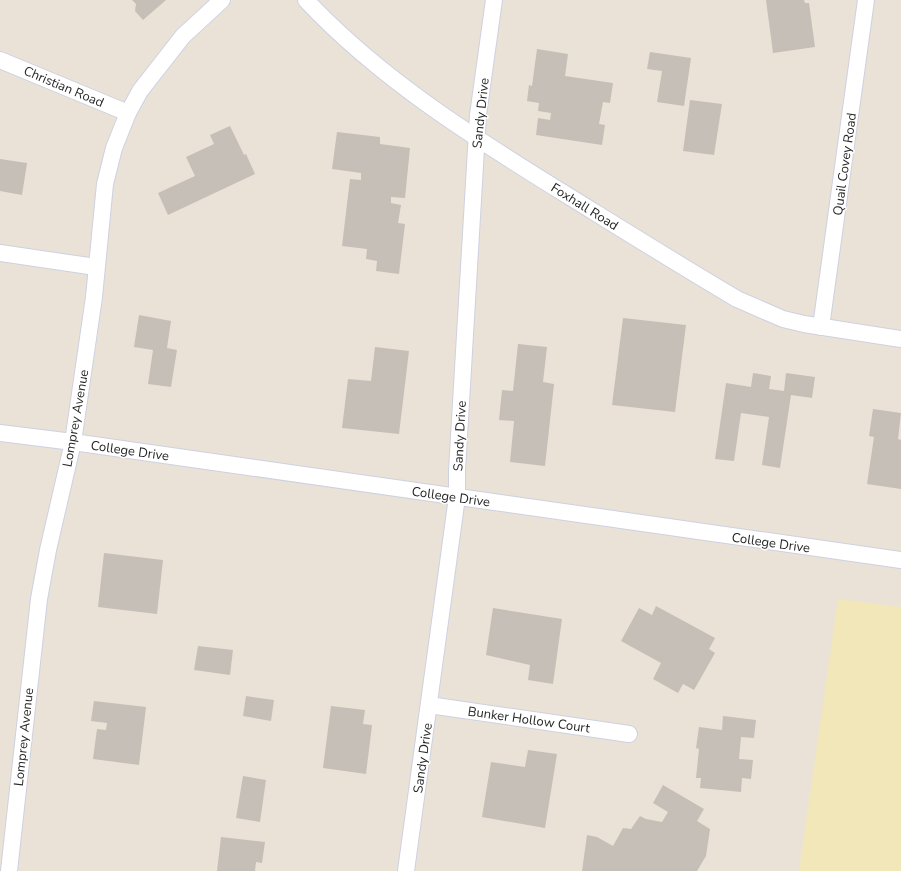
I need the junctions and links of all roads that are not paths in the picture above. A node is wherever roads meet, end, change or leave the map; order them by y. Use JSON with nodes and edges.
{"nodes":[{"id":1,"x":222,"y":0,"type":"edge"},
{"id":2,"x":306,"y":0,"type":"edge"},
{"id":3,"x":494,"y":0,"type":"edge"},
{"id":4,"x":866,"y":0,"type":"edge"},
{"id":5,"x":0,"y":60,"type":"edge"},
{"id":6,"x":128,"y":113,"type":"junction"},
{"id":7,"x":477,"y":140,"type":"junction"},
{"id":8,"x":0,"y":253,"type":"edge"},
{"id":9,"x":96,"y":267,"type":"junction"},
{"id":10,"x":822,"y":327,"type":"junction"},
{"id":11,"x":901,"y":338,"type":"edge"},
{"id":12,"x":0,"y":433,"type":"edge"},
{"id":13,"x":73,"y":442,"type":"junction"},
{"id":14,"x":457,"y":497,"type":"junction"},
{"id":15,"x":901,"y":560,"type":"edge"},
{"id":16,"x":429,"y":705,"type":"junction"},
{"id":17,"x":629,"y":734,"type":"dead end"},
{"id":18,"x":9,"y":871,"type":"edge"},
{"id":19,"x":406,"y":871,"type":"edge"}],
"edges":[{"from":1,"to":6,"type":"street","name":"Lomprey Avenue"},
{"from":2,"to":7,"type":"street","name":"Foxhall Road"},
{"from":3,"to":7,"type":"street","name":"Sandy Drive"},
{"from":4,"to":10,"type":"street","name":"Quail Covey Road"},
{"from":5,"to":6,"type":"street","name":"Christian Road"},
{"from":6,"to":9,"type":"street","name":"Lomprey Avenue"},
{"from":7,"to":10,"type":"street","name":"Foxhall Road"},
{"from":7,"to":14,"type":"street","name":"Sandy Drive"},
{"from":8,"to":9,"type":"street"},
{"from":9,"to":13,"type":"street","name":"Lomprey Avenue"},
{"from":10,"to":11,"type":"street","name":"Foxhall Road"},
{"from":12,"to":13,"type":"street","name":"College Drive"},
{"from":13,"to":14,"type":"street","name":"College Drive"},
{"from":13,"to":18,"type":"street","name":"Lomprey Avenue"},
{"from":14,"to":15,"type":"street","name":"College Drive"},
{"from":14,"to":16,"type":"street","name":"Sandy Drive"},
{"from":16,"to":17,"type":"street","name":"Bunker Hollow Court"},
{"from":16,"to":19,"type":"street","name":"Sandy Drive"}]}
